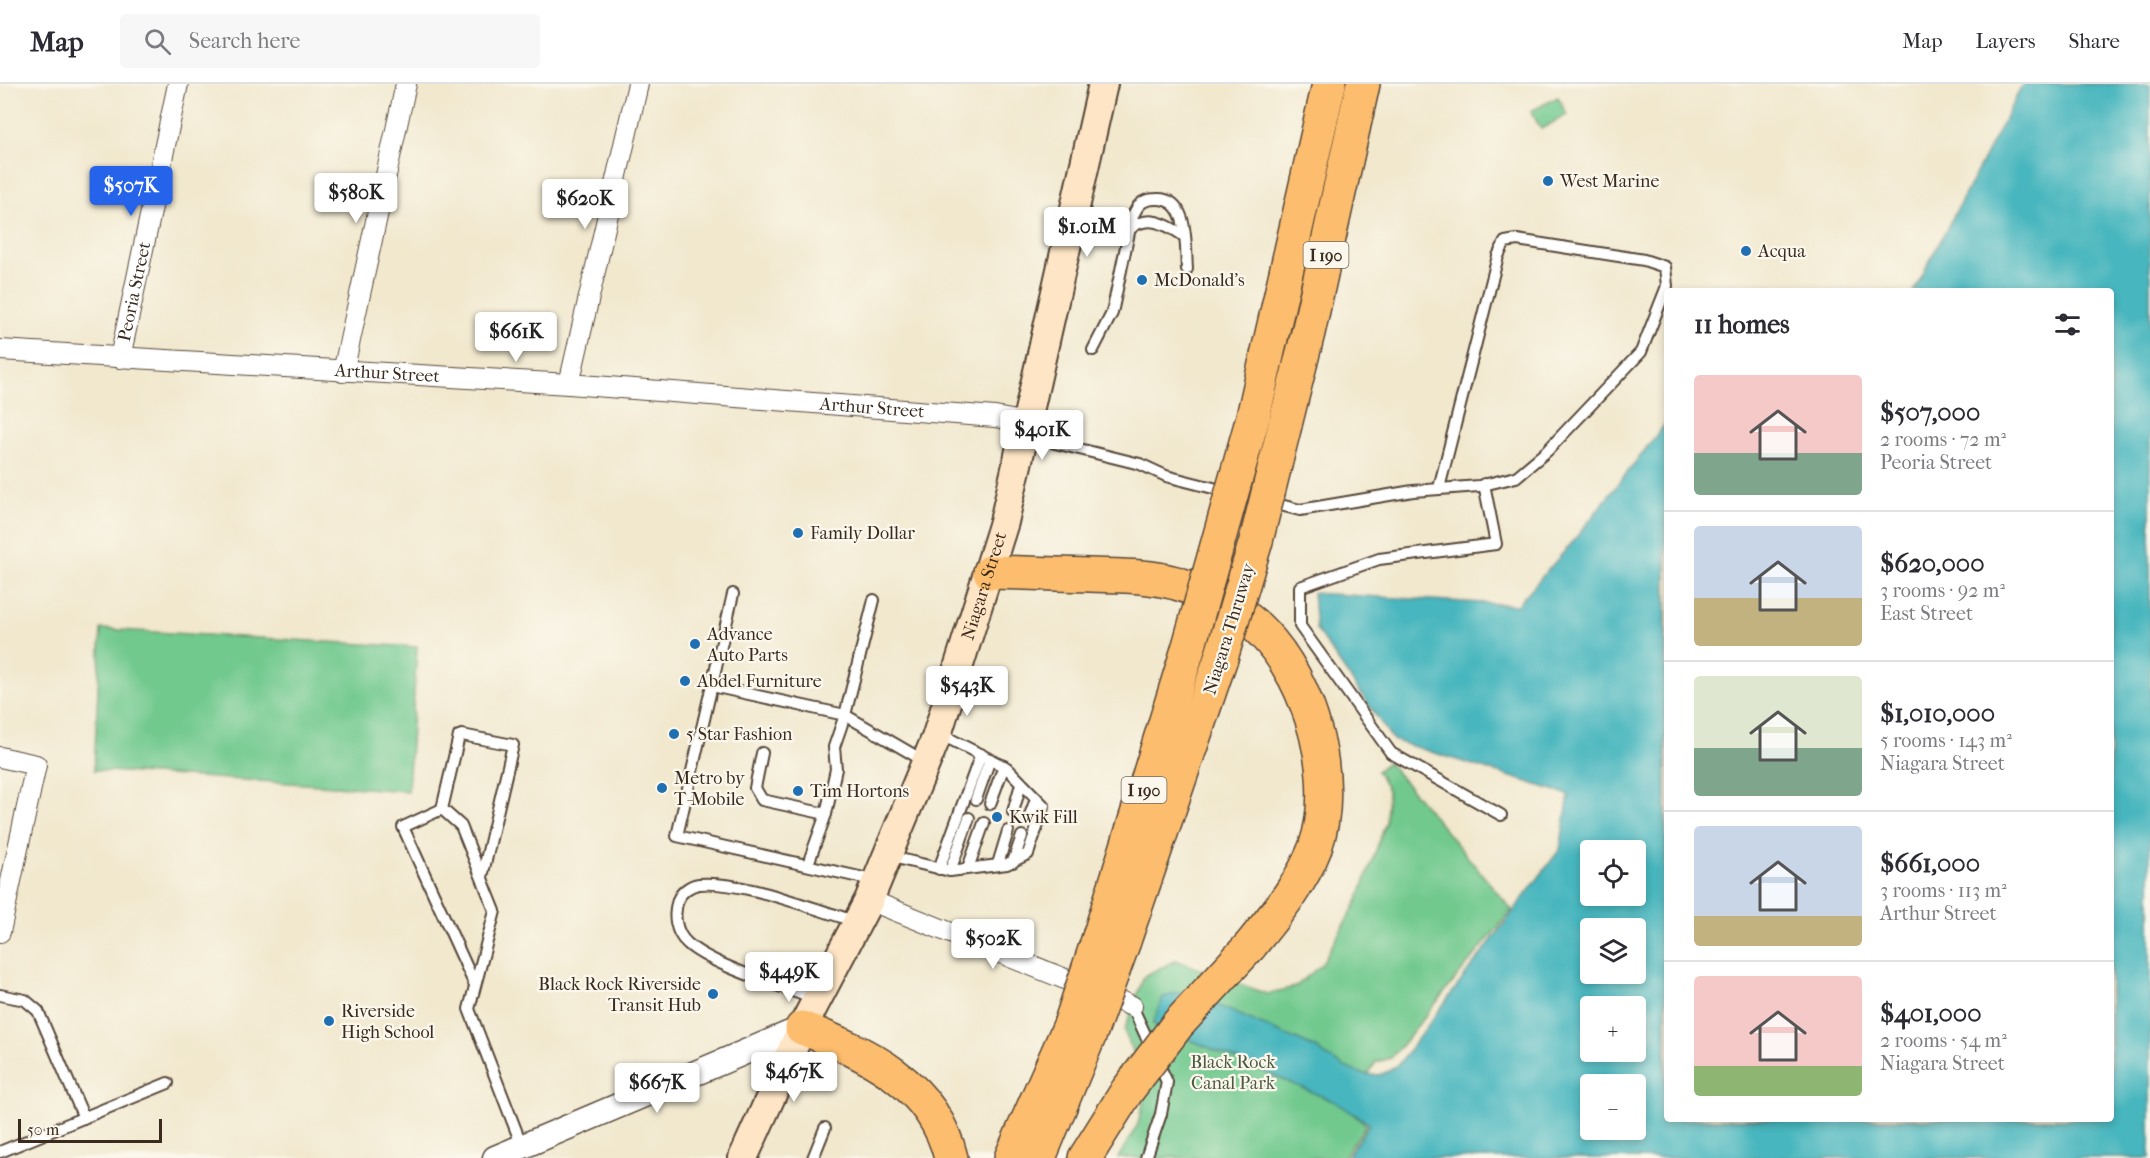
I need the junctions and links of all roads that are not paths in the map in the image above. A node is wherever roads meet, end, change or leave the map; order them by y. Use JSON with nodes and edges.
{"nodes":[{"id":1,"x":178,"y":84,"type":"edge"},
{"id":2,"x":406,"y":84,"type":"edge"},
{"id":3,"x":638,"y":84,"type":"edge"},
{"id":4,"x":1103,"y":84,"type":"edge"},
{"id":5,"x":1329,"y":84,"type":"edge"},
{"id":6,"x":1363,"y":84,"type":"edge"},
{"id":7,"x":1129,"y":230,"type":"junction"},
{"id":8,"x":1184,"y":236,"type":"junction"},
{"id":9,"x":1187,"y":269,"type":"dead end"},
{"id":10,"x":1666,"y":288,"type":"edge"},
{"id":11,"x":1664,"y":294,"type":"edge"},
{"id":12,"x":0,"y":350,"type":"edge"},
{"id":13,"x":1093,"y":350,"type":"dead end"},
{"id":14,"x":120,"y":358,"type":"junction"},
{"id":15,"x":343,"y":372,"type":"junction"},
{"id":16,"x":569,"y":384,"type":"junction"},
{"id":17,"x":1027,"y":423,"type":"junction"},
{"id":18,"x":1484,"y":484,"type":"junction"},
{"id":19,"x":1438,"y":488,"type":"junction"},
{"id":20,"x":990,"y":572,"type":"junction"},
{"id":21,"x":733,"y":594,"type":"dead end"},
{"id":22,"x":874,"y":600,"type":"dead end"},
{"id":23,"x":712,"y":686,"type":"junction"},
{"id":24,"x":845,"y":715,"type":"junction"},
{"id":25,"x":937,"y":733,"type":"junction"},
{"id":26,"x":762,"y":753,"type":"dead end"},
{"id":27,"x":986,"y":756,"type":"junction"},
{"id":28,"x":0,"y":758,"type":"edge"},
{"id":29,"x":927,"y":762,"type":"junction"},
{"id":30,"x":1004,"y":766,"type":"junction"},
{"id":31,"x":1021,"y":784,"type":"junction"},
{"id":32,"x":976,"y":799,"type":"dead end"},
{"id":33,"x":1036,"y":799,"type":"junction"},
{"id":34,"x":990,"y":804,"type":"dead end"},
{"id":35,"x":442,"y":809,"type":"junction"},
{"id":36,"x":1013,"y":812,"type":"dead end"},
{"id":37,"x":826,"y":814,"type":"junction"},
{"id":38,"x":1501,"y":815,"type":"dead end"},
{"id":39,"x":969,"y":818,"type":"dead end"},
{"id":40,"x":1029,"y":818,"type":"dead end"},
{"id":41,"x":984,"y":823,"type":"dead end"},
{"id":42,"x":1008,"y":831,"type":"dead end"},
{"id":43,"x":1022,"y":836,"type":"dead end"},
{"id":44,"x":1013,"y":862,"type":"junction"},
{"id":45,"x":808,"y":864,"type":"junction"},
{"id":46,"x":998,"y":864,"type":"junction"},
{"id":47,"x":968,"y":868,"type":"junction"},
{"id":48,"x":944,"y":870,"type":"junction"},
{"id":49,"x":482,"y":877,"type":"junction"},
{"id":50,"x":873,"y":890,"type":"junction"},
{"id":51,"x":0,"y":932,"type":"edge"},
{"id":52,"x":1112,"y":938,"type":"junction"},
{"id":53,"x":474,"y":982,"type":"junction"},
{"id":54,"x":0,"y":995,"type":"edge"},
{"id":55,"x":817,"y":1000,"type":"junction"},
{"id":56,"x":1132,"y":1006,"type":"joint"},
{"id":57,"x":802,"y":1028,"type":"junction"},
{"id":58,"x":1080,"y":1030,"type":"junction"},
{"id":59,"x":168,"y":1083,"type":"dead end"},
{"id":60,"x":84,"y":1118,"type":"junction"},
{"id":61,"x":825,"y":1128,"type":"dead end"},
{"id":62,"x":522,"y":1147,"type":"junction"},
{"id":63,"x":0,"y":1152,"type":"edge"},
{"id":64,"x":749,"y":1156,"type":"edge"},
{"id":65,"x":495,"y":1158,"type":"edge"},
{"id":66,"x":813,"y":1158,"type":"edge"},
{"id":67,"x":951,"y":1158,"type":"edge"},
{"id":68,"x":1011,"y":1158,"type":"edge"},
{"id":69,"x":1039,"y":1158,"type":"edge"},
{"id":70,"x":1085,"y":1158,"type":"edge"},
{"id":71,"x":1146,"y":1158,"type":"edge"}],
"edges":[{"from":1,"to":14,"type":"street","name":"Peoria Street"},
{"from":2,"to":15,"type":"street"},
{"from":3,"to":16,"type":"street"},
{"from":4,"to":17,"type":"main road","name":"Niagara Street"},
{"from":5,"to":52,"type":"highway","name":"Niagara Thruway","number":"I 190","bridge":true},
{"from":6,"to":52,"type":"highway","name":"Niagara Thruway","number":"I 190","bridge":true},
{"from":7,"to":8,"type":"lane"},
{"from":7,"to":8,"type":"lane"},
{"from":7,"to":13,"type":"lane"},
{"from":8,"to":9,"type":"lane"},
{"from":10,"to":19,"type":"lane"},
{"from":11,"to":18,"type":"lane"},
{"from":12,"to":14,"type":"street","name":"Arthur Street"},
{"from":14,"to":15,"type":"street","name":"Arthur Street"},
{"from":15,"to":16,"type":"street","name":"Arthur Street"},
{"from":16,"to":17,"type":"street","name":"Arthur Street"},
{"from":17,"to":19,"type":"lane"},
{"from":17,"to":20,"type":"main road","name":"Niagara Street"},
{"from":18,"to":19,"type":"lane"},
{"from":18,"to":38,"type":"lane"},
{"from":20,"to":25,"type":"main road","name":"Niagara Street"},
{"from":20,"to":70,"type":"highway","bridge":true},
{"from":21,"to":23,"type":"lane"},
{"from":22,"to":24,"type":"lane"},
{"from":23,"to":24,"type":"lane"},
{"from":23,"to":45,"type":"lane"},
{"from":24,"to":29,"type":"lane"},
{"from":24,"to":37,"type":"lane"},
{"from":25,"to":27,"type":"lane"},
{"from":25,"to":29,"type":"main road","name":"Niagara Street"},
{"from":26,"to":37,"type":"lane"},
{"from":27,"to":30,"type":"lane"},
{"from":27,"to":32,"type":"lane"},
{"from":27,"to":48,"type":"lane"},
{"from":28,"to":51,"type":"street"},
{"from":29,"to":50,"type":"main road","name":"Niagara Street"},
{"from":30,"to":31,"type":"lane"},
{"from":30,"to":34,"type":"lane"},
{"from":31,"to":33,"type":"lane"},
{"from":31,"to":36,"type":"lane"},
{"from":33,"to":40,"type":"lane"},
{"from":33,"to":44,"type":"lane"},
{"from":35,"to":49,"type":"lane"},
{"from":35,"to":49,"type":"lane"},
{"from":35,"to":53,"type":"lane"},
{"from":37,"to":45,"type":"lane"},
{"from":39,"to":48,"type":"lane"},
{"from":41,"to":47,"type":"lane"},
{"from":42,"to":46,"type":"lane"},
{"from":43,"to":44,"type":"lane"},
{"from":44,"to":46,"type":"lane"},
{"from":45,"to":50,"type":"lane"},
{"from":46,"to":47,"type":"lane"},
{"from":47,"to":48,"type":"lane"},
{"from":48,"to":50,"type":"lane"},
{"from":49,"to":53,"type":"lane"},
{"from":50,"to":55,"type":"main road","name":"Niagara Street"},
{"from":50,"to":55,"type":"lane"},
{"from":50,"to":56,"type":"street"},
{"from":52,"to":58,"type":"highway","name":"Niagara Thruway","number":"I 190","bridge":true},
{"from":53,"to":62,"type":"lane"},
{"from":54,"to":60,"type":"lane"},
{"from":55,"to":57,"type":"main road","name":"Niagara Street"},
{"from":56,"to":71,"type":"lane"},
{"from":57,"to":62,"type":"street"},
{"from":57,"to":64,"type":"main road","name":"Niagara Street"},
{"from":57,"to":67,"type":"highway"},
{"from":58,"to":68,"type":"highway","name":"Niagara Thruway","number":"I 190"},
{"from":58,"to":69,"type":"highway","name":"Niagara Thruway","number":"I 190"},
{"from":59,"to":60,"type":"lane"},
{"from":60,"to":63,"type":"lane"},
{"from":61,"to":66,"type":"lane"},
{"from":62,"to":65,"type":"street"}]}
